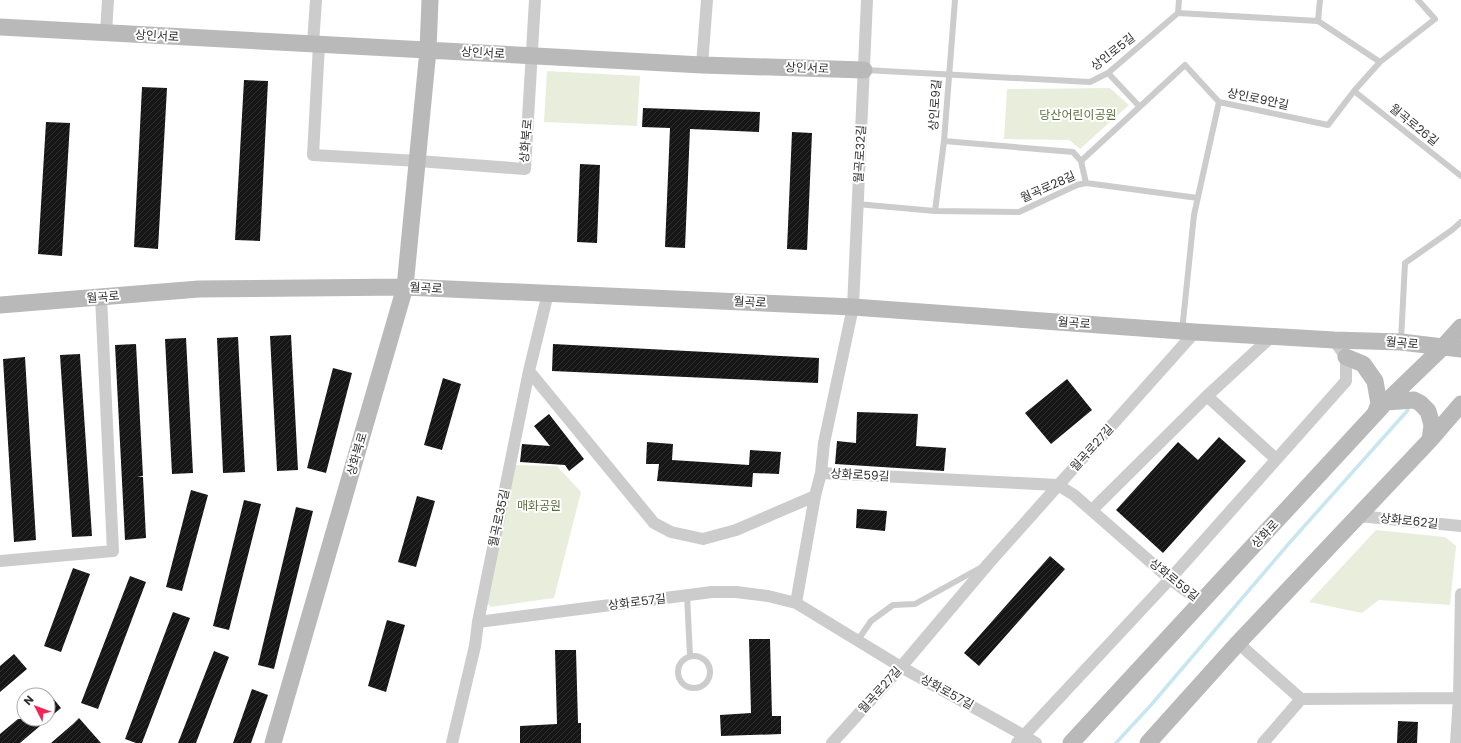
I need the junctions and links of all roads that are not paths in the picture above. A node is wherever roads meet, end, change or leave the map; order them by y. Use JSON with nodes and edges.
{"nodes":[{"id":1,"x":108,"y":0,"type":"edge"},
{"id":2,"x":316,"y":0,"type":"edge"},
{"id":3,"x":430,"y":0,"type":"edge"},
{"id":4,"x":535,"y":0,"type":"edge"},
{"id":5,"x":707,"y":0,"type":"edge"},
{"id":6,"x":867,"y":0,"type":"edge"},
{"id":7,"x":955,"y":0,"type":"edge"},
{"id":8,"x":1179,"y":0,"type":"edge"},
{"id":9,"x":1320,"y":0,"type":"edge"},
{"id":10,"x":1418,"y":0,"type":"edge"},
{"id":11,"x":1178,"y":13,"type":"junction"},
{"id":12,"x":1318,"y":21,"type":"junction"},
{"id":13,"x":0,"y":27,"type":"edge"},
{"id":14,"x":106,"y":33,"type":"junction"},
{"id":15,"x":316,"y":45,"type":"junction"},
{"id":16,"x":428,"y":50,"type":"junction"},
{"id":17,"x":532,"y":56,"type":"junction"},
{"id":18,"x":1380,"y":62,"type":"junction"},
{"id":19,"x":702,"y":65,"type":"junction"},
{"id":20,"x":864,"y":70,"type":"junction"},
{"id":21,"x":1108,"y":73,"type":"junction"},
{"id":22,"x":948,"y":76,"type":"junction"},
{"id":23,"x":1354,"y":91,"type":"junction"},
{"id":24,"x":1219,"y":102,"type":"junction"},
{"id":25,"x":1139,"y":106,"type":"junction"},
{"id":26,"x":944,"y":141,"type":"junction"},
{"id":27,"x":418,"y":161,"type":"junction"},
{"id":28,"x":1082,"y":161,"type":"junction"},
{"id":29,"x":1461,"y":176,"type":"edge"},
{"id":30,"x":1086,"y":183,"type":"junction"},
{"id":31,"x":1198,"y":198,"type":"junction"},
{"id":32,"x":858,"y":204,"type":"junction"},
{"id":33,"x":936,"y":212,"type":"junction"},
{"id":34,"x":1461,"y":222,"type":"edge"},
{"id":35,"x":405,"y":287,"type":"junction"},
{"id":36,"x":548,"y":293,"type":"junction"},
{"id":37,"x":102,"y":297,"type":"junction"},
{"id":38,"x":0,"y":305,"type":"edge"},
{"id":39,"x":853,"y":307,"type":"junction"},
{"id":40,"x":1461,"y":327,"type":"edge"},
{"id":41,"x":1189,"y":332,"type":"junction"},
{"id":42,"x":1271,"y":337,"type":"junction"},
{"id":43,"x":1334,"y":340,"type":"junction"},
{"id":44,"x":1401,"y":342,"type":"junction"},
{"id":45,"x":1443,"y":347,"type":"junction"},
{"id":46,"x":1461,"y":349,"type":"edge"},
{"id":47,"x":1346,"y":358,"type":"junction"},
{"id":48,"x":529,"y":371,"type":"junction"},
{"id":49,"x":1207,"y":396,"type":"junction"},
{"id":50,"x":1461,"y":404,"type":"edge"},
{"id":51,"x":1381,"y":408,"type":"junction"},
{"id":52,"x":1430,"y":440,"type":"junction"},
{"id":53,"x":1276,"y":459,"type":"junction"},
{"id":54,"x":820,"y":473,"type":"junction"},
{"id":55,"x":1058,"y":485,"type":"junction"},
{"id":56,"x":815,"y":496,"type":"junction"},
{"id":57,"x":1092,"y":510,"type":"junction"},
{"id":58,"x":1358,"y":516,"type":"junction"},
{"id":59,"x":1461,"y":526,"type":"edge"},
{"id":60,"x":0,"y":560,"type":"edge"},
{"id":61,"x":989,"y":564,"type":"junction"},
{"id":62,"x":1170,"y":579,"type":"junction"},
{"id":63,"x":1461,"y":594,"type":"edge"},
{"id":64,"x":687,"y":595,"type":"junction"},
{"id":65,"x":1202,"y":602,"type":"junction"},
{"id":66,"x":796,"y":603,"type":"junction"},
{"id":67,"x":478,"y":622,"type":"junction"},
{"id":68,"x":858,"y":640,"type":"junction"},
{"id":69,"x":1238,"y":643,"type":"junction"},
{"id":70,"x":690,"y":656,"type":"junction"},
{"id":71,"x":901,"y":666,"type":"junction"},
{"id":72,"x":1459,"y":698,"type":"junction"},
{"id":73,"x":1300,"y":699,"type":"junction"},
{"id":74,"x":1020,"y":739,"type":"edge"},
{"id":75,"x":273,"y":743,"type":"edge"},
{"id":76,"x":452,"y":743,"type":"edge"},
{"id":77,"x":832,"y":743,"type":"edge"},
{"id":78,"x":1036,"y":743,"type":"edge"},
{"id":79,"x":1071,"y":743,"type":"edge"},
{"id":80,"x":1148,"y":743,"type":"edge"},
{"id":81,"x":1263,"y":743,"type":"edge"},
{"id":82,"x":1456,"y":743,"type":"edge"}],
"edges":[{"from":1,"to":14,"type":"street"},
{"from":2,"to":15,"type":"street"},
{"from":3,"to":16,"type":"main road","name":"상화북로"},
{"from":4,"to":17,"type":"street"},
{"from":5,"to":19,"type":"street"},
{"from":6,"to":20,"type":"street","name":"월곡로32길"},
{"from":7,"to":22,"type":"lane","name":"상인로9길"},
{"from":8,"to":11,"type":"lane"},
{"from":9,"to":12,"type":"lane"},
{"from":10,"to":18,"type":"lane","name":"상인로9안길"},
{"from":11,"to":12,"type":"lane"},
{"from":11,"to":21,"type":"lane","name":"상인로5길"},
{"from":12,"to":18,"type":"lane"},
{"from":13,"to":14,"type":"main road","name":"상인서로"},
{"from":14,"to":15,"type":"main road","name":"상인서로"},
{"from":15,"to":16,"type":"main road","name":"상인서로"},
{"from":15,"to":27,"type":"street","name":"상화북로"},
{"from":16,"to":17,"type":"main road","name":"상인서로"},
{"from":16,"to":27,"type":"main road","name":"상화북로"},
{"from":17,"to":19,"type":"main road","name":"상인서로"},
{"from":17,"to":27,"type":"street","name":"상화북로"},
{"from":18,"to":23,"type":"lane","name":"상인로9안길"},
{"from":19,"to":20,"type":"main road","name":"상인서로"},
{"from":20,"to":22,"type":"lane","name":"상인로5길"},
{"from":20,"to":32,"type":"street","name":"월곡로32길"},
{"from":21,"to":22,"type":"lane","name":"상인로5길"},
{"from":21,"to":25,"type":"lane"},
{"from":22,"to":26,"type":"lane","name":"상인로9길"},
{"from":23,"to":24,"type":"lane","name":"상인로9안길"},
{"from":23,"to":29,"type":"lane","name":"월곡로26길"},
{"from":24,"to":25,"type":"lane","name":"상인로9안길"},
{"from":24,"to":31,"type":"lane"},
{"from":25,"to":28,"type":"lane","name":"상인로9안길"},
{"from":26,"to":28,"type":"lane"},
{"from":26,"to":33,"type":"lane","name":"상인로9길"},
{"from":27,"to":35,"type":"main road","name":"상화북로"},
{"from":28,"to":30,"type":"lane"},
{"from":30,"to":31,"type":"lane","name":"월곡로28길"},
{"from":30,"to":33,"type":"lane","name":"월곡로28길"},
{"from":31,"to":41,"type":"lane"},
{"from":32,"to":33,"type":"lane","name":"월곡로28길"},
{"from":32,"to":39,"type":"street","name":"월곡로32길"},
{"from":34,"to":44,"type":"lane"},
{"from":35,"to":36,"type":"main road","name":"월곡로"},
{"from":35,"to":37,"type":"main road","name":"월곡로"},
{"from":35,"to":75,"type":"main road","name":"상화북로"},
{"from":36,"to":39,"type":"main road","name":"월곡로"},
{"from":36,"to":48,"type":"street","name":"월곡로35길"},
{"from":37,"to":38,"type":"main road","name":"월곡로"},
{"from":37,"to":60,"type":"street"},
{"from":39,"to":41,"type":"main road","name":"월곡로"},
{"from":39,"to":54,"type":"street"},
{"from":40,"to":45,"type":"main road","name":"상화로"},
{"from":41,"to":42,"type":"main road","name":"월곡로"},
{"from":41,"to":55,"type":"street","name":"월곡로27길"},
{"from":42,"to":43,"type":"main road","name":"월곡로"},
{"from":42,"to":49,"type":"street"},
{"from":43,"to":44,"type":"main road","name":"월곡로"},
{"from":43,"to":47,"type":"street"},
{"from":44,"to":45,"type":"main road","name":"월곡로"},
{"from":45,"to":46,"type":"main road","name":"월곡로"},
{"from":45,"to":51,"type":"main road","name":"상화로"},
{"from":47,"to":51,"type":"main road"},
{"from":47,"to":53,"type":"street"},
{"from":48,"to":56,"type":"street"},
{"from":48,"to":67,"type":"street","name":"월곡로35길"},
{"from":49,"to":53,"type":"street"},
{"from":49,"to":57,"type":"street"},
{"from":50,"to":52,"type":"main road"},
{"from":51,"to":52,"type":"main road"},
{"from":51,"to":65,"type":"main road","name":"상화로"},
{"from":52,"to":58,"type":"main road"},
{"from":53,"to":62,"type":"street"},
{"from":54,"to":55,"type":"street","name":"상화로59길"},
{"from":54,"to":56,"type":"street","name":"상화로59길"},
{"from":55,"to":57,"type":"street","name":"상화로59길"},
{"from":55,"to":61,"type":"street","name":"월곡로27길"},
{"from":56,"to":66,"type":"street"},
{"from":57,"to":62,"type":"street","name":"상화로59길"},
{"from":58,"to":59,"type":"street","name":"상화로62길"},
{"from":58,"to":69,"type":"main road"},
{"from":61,"to":68,"type":"lane","name":"월곡로27길"},
{"from":61,"to":71,"type":"street","name":"월곡로27길"},
{"from":62,"to":65,"type":"street","name":"상화로59길"},
{"from":62,"to":74,"type":"street"},
{"from":63,"to":72,"type":"street"},
{"from":64,"to":66,"type":"street","name":"상화로57길"},
{"from":64,"to":67,"type":"street","name":"상화로57길"},
{"from":64,"to":70,"type":"lane"},
{"from":65,"to":79,"type":"main road","name":"상화로"},
{"from":66,"to":68,"type":"street","name":"상화로57길"},
{"from":67,"to":76,"type":"street","name":"월곡로35길"},
{"from":68,"to":71,"type":"street","name":"상화로57길"},
{"from":69,"to":73,"type":"street"},
{"from":69,"to":80,"type":"main road"},
{"from":70,"to":70,"type":"lane"},
{"from":71,"to":74,"type":"street","name":"상화로57길"},
{"from":71,"to":77,"type":"street","name":"월곡로27길"},
{"from":72,"to":73,"type":"street"},
{"from":72,"to":82,"type":"street"},
{"from":73,"to":81,"type":"street"},
{"from":74,"to":78,"type":"street","name":"상화로57길"}]}
